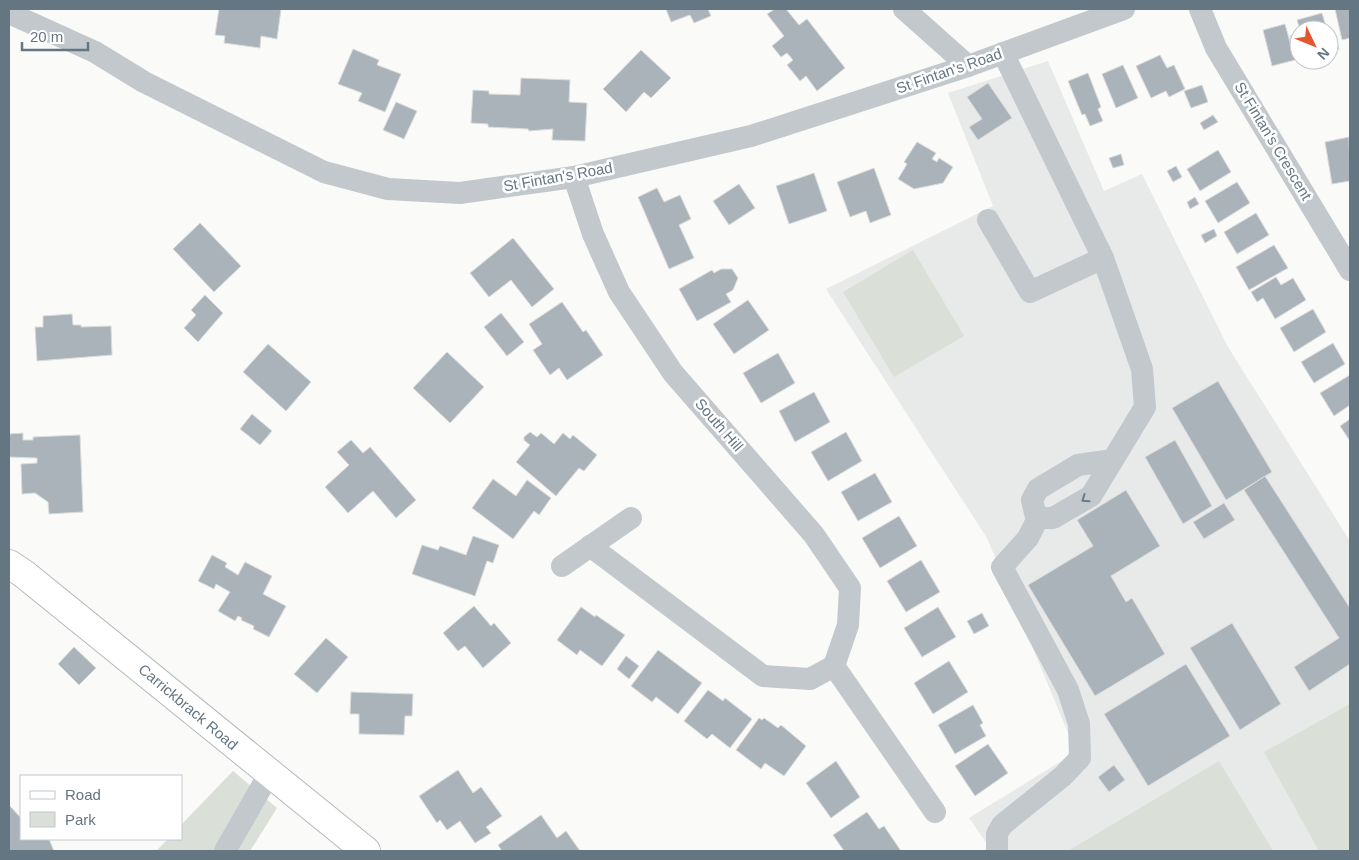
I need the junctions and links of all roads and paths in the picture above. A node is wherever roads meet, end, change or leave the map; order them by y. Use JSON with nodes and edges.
{"nodes":[{"id":1,"x":904,"y":9,"type":"edge"},
{"id":2,"x":1124,"y":9,"type":"edge"},
{"id":3,"x":1200,"y":9,"type":"edge"},
{"id":4,"x":9,"y":13,"type":"edge"},
{"id":5,"x":1003,"y":53,"type":"junction"},
{"id":6,"x":968,"y":66,"type":"junction"},
{"id":7,"x":574,"y":177,"type":"junction"},
{"id":8,"x":988,"y":220,"type":"dead end"},
{"id":9,"x":1103,"y":258,"type":"junction"},
{"id":10,"x":1348,"y":261,"type":"edge"},
{"id":11,"x":1113,"y":460,"type":"junction"},
{"id":12,"x":1039,"y":516,"type":"junction"},
{"id":13,"x":631,"y":518,"type":"dead end"},
{"id":14,"x":590,"y":546,"type":"junction"},
{"id":15,"x":9,"y":564,"type":"edge"},
{"id":16,"x":562,"y":566,"type":"dead end"},
{"id":17,"x":834,"y":666,"type":"junction"},
{"id":18,"x":269,"y":774,"type":"junction"},
{"id":19,"x":935,"y":812,"type":"dead end"},
{"id":20,"x":225,"y":851,"type":"edge"},
{"id":21,"x":366,"y":851,"type":"edge"},
{"id":22,"x":997,"y":851,"type":"edge"}],
"edges":[{"from":1,"to":6,"type":"street"},
{"from":2,"to":5,"type":"street","name":"St Fintan's Road"},
{"from":3,"to":10,"type":"street","name":"St Fintan's Crescent"},
{"from":4,"to":7,"type":"street","name":"St Fintan's Road"},
{"from":5,"to":6,"type":"street","name":"St Fintan's Road"},
{"from":5,"to":9,"type":"street"},
{"from":6,"to":7,"type":"street","name":"St Fintan's Road"},
{"from":7,"to":17,"type":"street","name":"South Hill"},
{"from":8,"to":9,"type":"street"},
{"from":9,"to":11,"type":"street"},
{"from":11,"to":12,"type":"street","one_way":true},
{"from":11,"to":12,"type":"street"},
{"from":12,"to":22,"type":"street"},
{"from":13,"to":14,"type":"street"},
{"from":14,"to":16,"type":"street"},
{"from":14,"to":17,"type":"street"},
{"from":15,"to":18,"type":"main road","name":"Carrickbrack Road"},
{"from":17,"to":19,"type":"street"},
{"from":18,"to":20,"type":"street"},
{"from":18,"to":21,"type":"main road","name":"Carrickbrack Road"}]}
